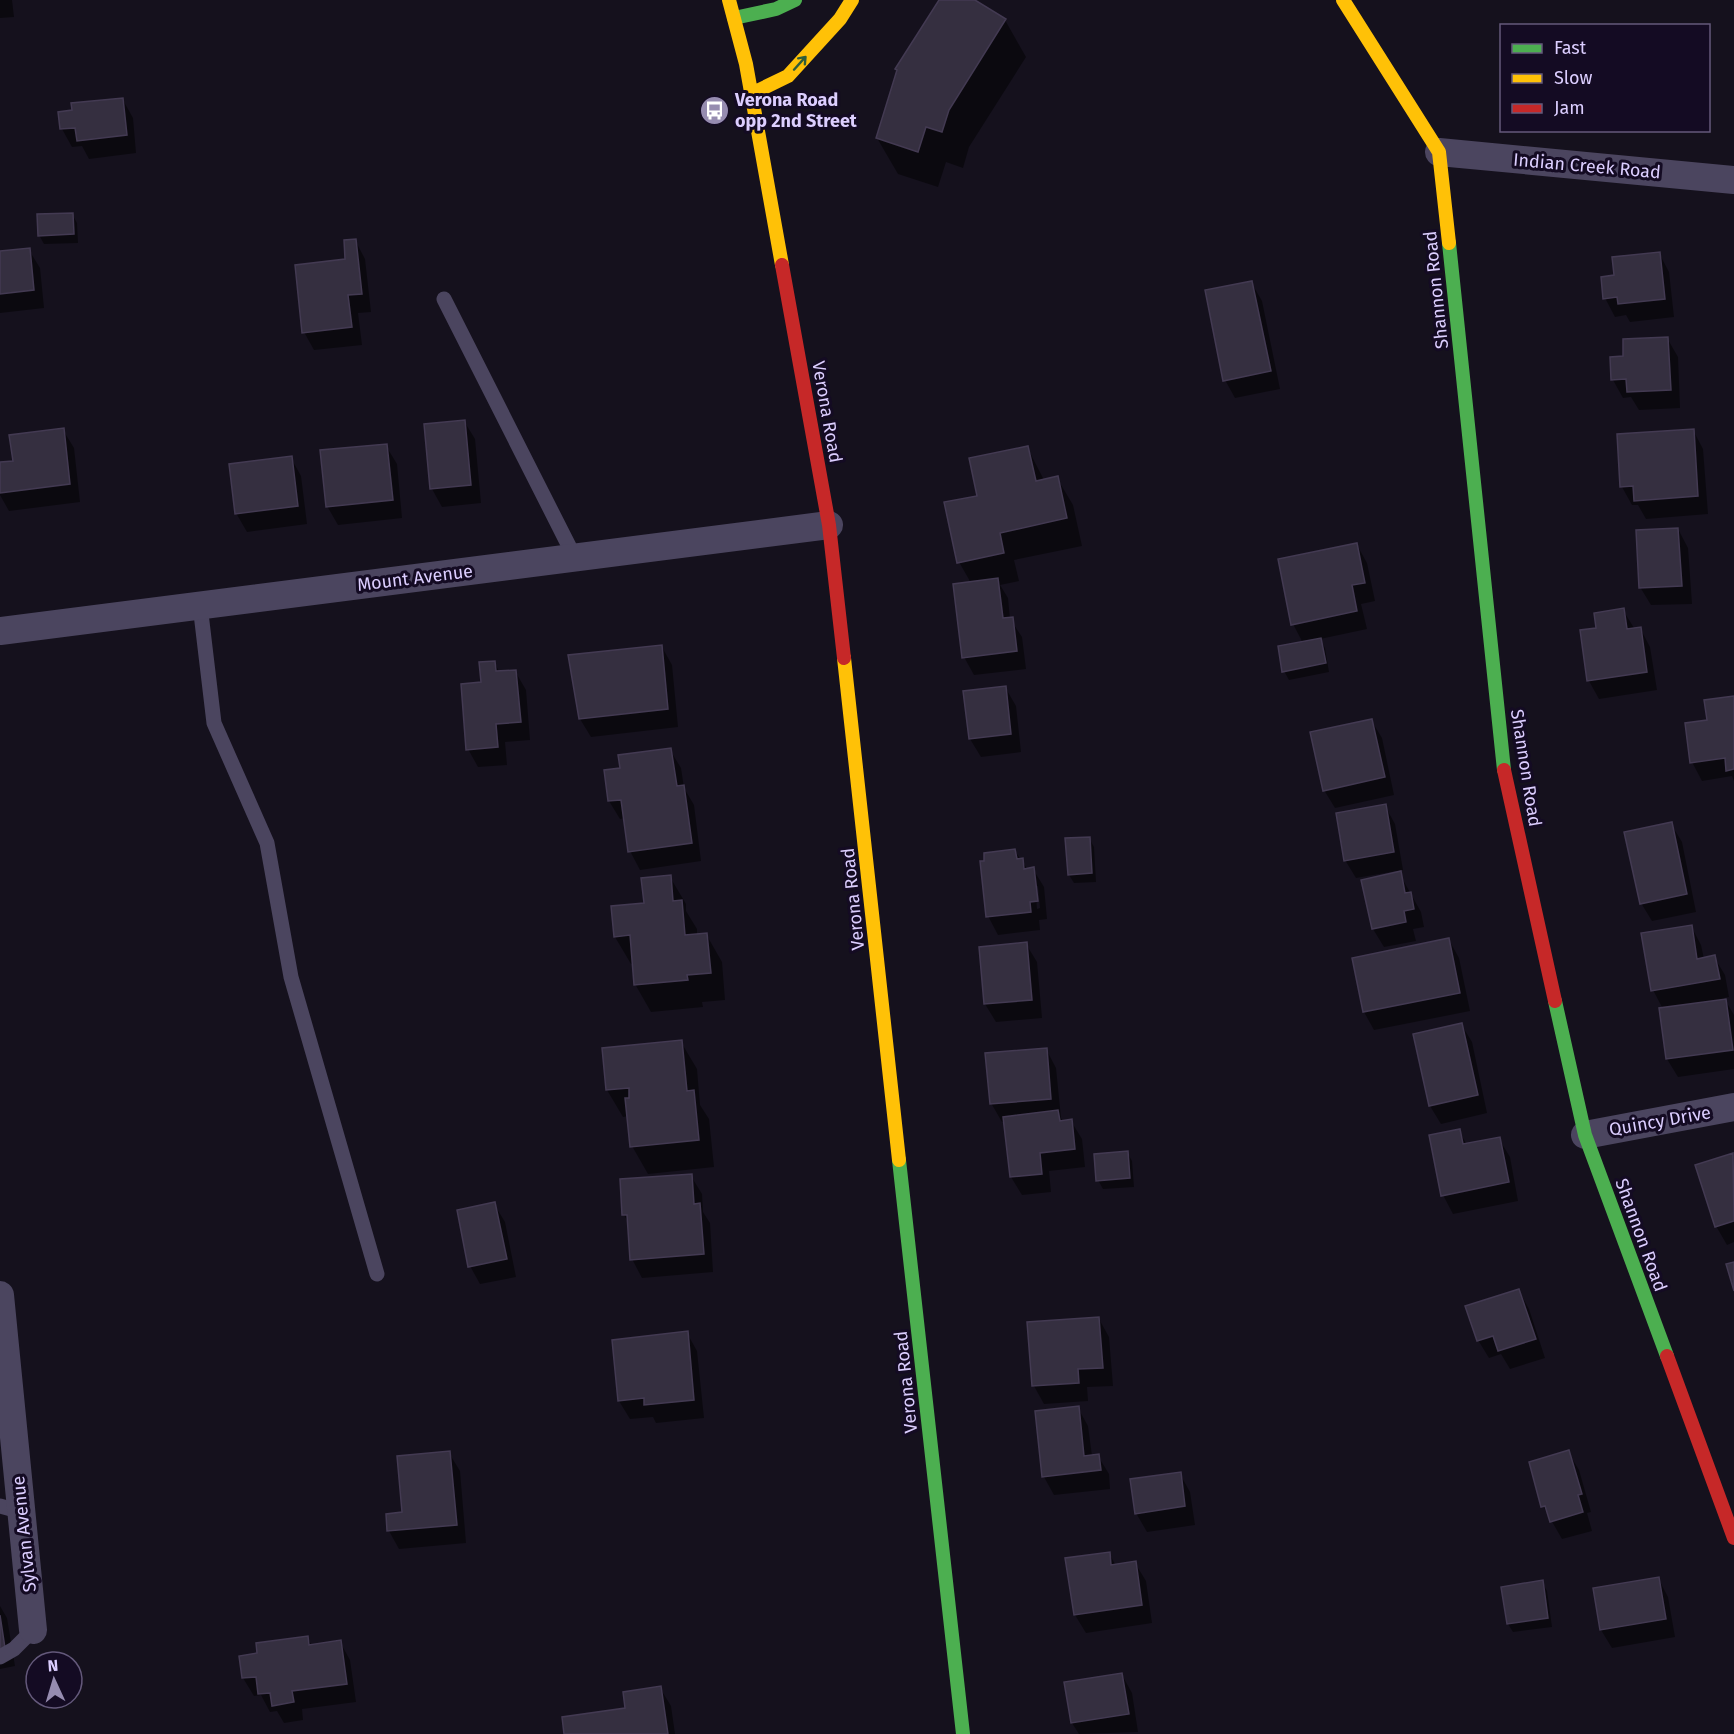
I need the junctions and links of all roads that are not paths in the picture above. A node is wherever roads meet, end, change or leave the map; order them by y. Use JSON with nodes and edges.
{"nodes":[{"id":1,"x":729,"y":0,"type":"edge"},
{"id":2,"x":795,"y":0,"type":"edge"},
{"id":3,"x":852,"y":0,"type":"edge"},
{"id":4,"x":1343,"y":0,"type":"edge"},
{"id":5,"x":734,"y":18,"type":"junction"},
{"id":6,"x":751,"y":94,"type":"junction"},
{"id":7,"x":1439,"y":152,"type":"junction"},
{"id":8,"x":1734,"y":180,"type":"edge"},
{"id":9,"x":444,"y":299,"type":"dead end"},
{"id":10,"x":830,"y":525,"type":"junction"},
{"id":11,"x":574,"y":558,"type":"junction"},
{"id":12,"x":200,"y":605,"type":"junction"},
{"id":13,"x":0,"y":630,"type":"edge"},
{"id":14,"x":1734,"y":1107,"type":"edge"},
{"id":15,"x":1585,"y":1135,"type":"junction"},
{"id":16,"x":377,"y":1274,"type":"dead end"},
{"id":17,"x":0,"y":1295,"type":"edge"},
{"id":18,"x":11,"y":1509,"type":"edge"},
{"id":19,"x":1734,"y":1538,"type":"edge"},
{"id":20,"x":33,"y":1630,"type":"joint"},
{"id":21,"x":0,"y":1657,"type":"edge"},
{"id":22,"x":963,"y":1734,"type":"edge"}],
"edges":[{"from":1,"to":5,"type":"street","name":"Verona Road"},
{"from":2,"to":5,"type":"street"},
{"from":6,"to":3,"type":"street","one_way":true},
{"from":4,"to":7,"type":"street","name":"Shannon Road"},
{"from":5,"to":6,"type":"street","name":"Verona Road"},
{"from":6,"to":10,"type":"street","name":"Verona Road"},
{"from":7,"to":8,"type":"street","name":"Indian Creek Road"},
{"from":7,"to":15,"type":"street","name":"Shannon Road"},
{"from":9,"to":11,"type":"lane"},
{"from":10,"to":11,"type":"street","name":"Mount Avenue"},
{"from":10,"to":22,"type":"street","name":"Verona Road"},
{"from":11,"to":12,"type":"street","name":"Mount Avenue"},
{"from":12,"to":13,"type":"street","name":"Mount Avenue"},
{"from":12,"to":16,"type":"lane"},
{"from":14,"to":15,"type":"street","name":"Quincy Drive"},
{"from":15,"to":19,"type":"street","name":"Shannon Road"},
{"from":17,"to":18,"type":"street","name":"Sylvan Avenue"},
{"from":18,"to":20,"type":"street","name":"Sylvan Avenue"},
{"from":20,"to":21,"type":"lane"}]}
